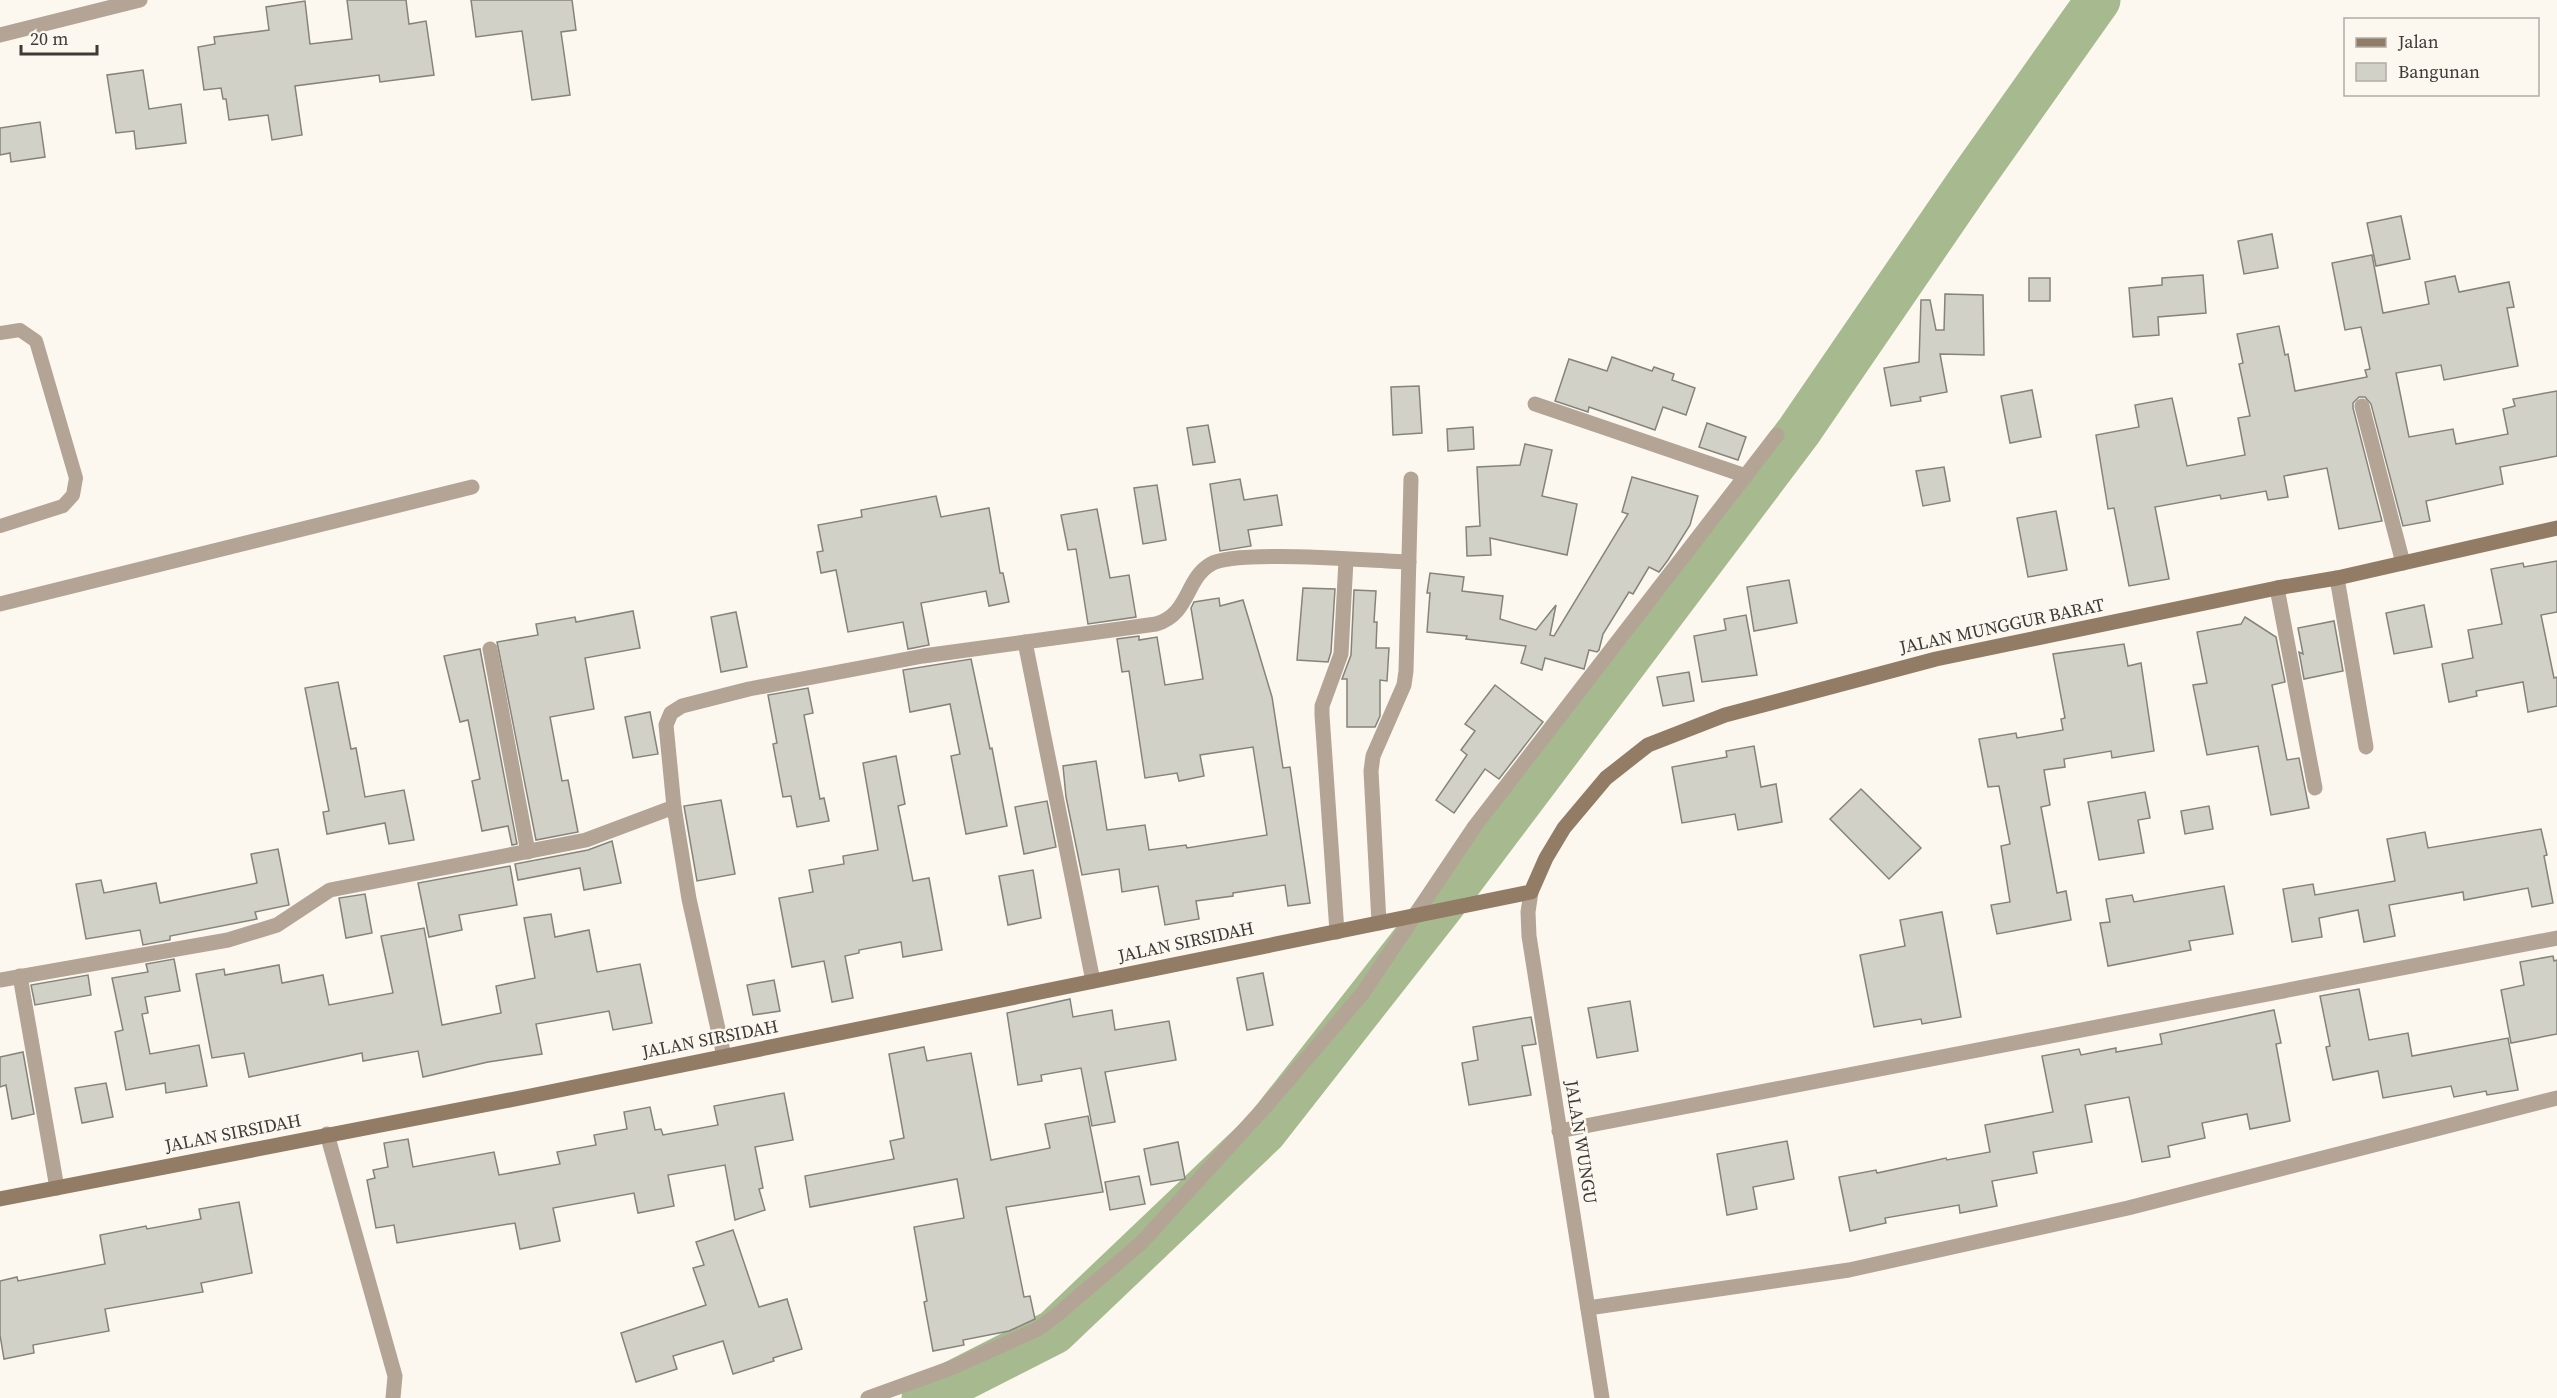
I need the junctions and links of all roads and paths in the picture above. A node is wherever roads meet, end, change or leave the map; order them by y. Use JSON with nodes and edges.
{"nodes":[{"id":1,"x":140,"y":0,"type":"edge"},
{"id":2,"x":0,"y":35,"type":"edge"},
{"id":3,"x":0,"y":333,"type":"edge"},
{"id":4,"x":1535,"y":404,"type":"dead end"},
{"id":5,"x":2362,"y":406,"type":"dead end"},
{"id":6,"x":1777,"y":435,"type":"dead end"},
{"id":7,"x":1746,"y":476,"type":"junction"},
{"id":8,"x":1411,"y":479,"type":"dead end"},
{"id":9,"x":472,"y":487,"type":"dead end"},
{"id":10,"x":0,"y":526,"type":"edge"},
{"id":11,"x":2557,"y":528,"type":"edge"},
{"id":12,"x":1346,"y":560,"type":"junction"},
{"id":13,"x":1408,"y":562,"type":"junction"},
{"id":14,"x":2403,"y":563,"type":"junction"},
{"id":15,"x":2337,"y":578,"type":"junction"},
{"id":16,"x":2277,"y":588,"type":"junction"},
{"id":17,"x":0,"y":604,"type":"edge"},
{"id":18,"x":1025,"y":642,"type":"junction"},
{"id":19,"x":490,"y":649,"type":"dead end"},
{"id":20,"x":2366,"y":747,"type":"dead end"},
{"id":21,"x":2315,"y":788,"type":"dead end"},
{"id":22,"x":674,"y":807,"type":"junction"},
{"id":23,"x":528,"y":852,"type":"junction"},
{"id":24,"x":1531,"y":892,"type":"junction"},
{"id":25,"x":1421,"y":914,"type":"junction"},
{"id":26,"x":1379,"y":923,"type":"junction"},
{"id":27,"x":1336,"y":932,"type":"junction"},
{"id":28,"x":2557,"y":938,"type":"edge"},
{"id":29,"x":20,"y":976,"type":"junction"},
{"id":30,"x":0,"y":980,"type":"edge"},
{"id":31,"x":1093,"y":981,"type":"junction"},
{"id":32,"x":724,"y":1056,"type":"junction"},
{"id":33,"x":2557,"y":1098,"type":"edge"},
{"id":34,"x":1559,"y":1131,"type":"junction"},
{"id":35,"x":327,"y":1134,"type":"junction"},
{"id":36,"x":57,"y":1188,"type":"junction"},
{"id":37,"x":0,"y":1199,"type":"edge"},
{"id":38,"x":1588,"y":1308,"type":"junction"},
{"id":39,"x":393,"y":1398,"type":"edge"},
{"id":40,"x":868,"y":1398,"type":"edge"},
{"id":41,"x":1602,"y":1398,"type":"edge"}],
"edges":[{"from":1,"to":2,"type":"street"},
{"from":3,"to":10,"type":"lane"},
{"from":4,"to":7,"type":"street"},
{"from":5,"to":14,"type":"street"},
{"from":6,"to":7,"type":"street"},
{"from":7,"to":25,"type":"street"},
{"from":8,"to":13,"type":"street"},
{"from":9,"to":17,"type":"street"},
{"from":11,"to":14,"type":"street","name":"JALAN MUNGGUR BARAT"},
{"from":12,"to":13,"type":"street"},
{"from":12,"to":18,"type":"street"},
{"from":12,"to":27,"type":"street"},
{"from":13,"to":26,"type":"street"},
{"from":14,"to":15,"type":"street","name":"JALAN MUNGGUR BARAT"},
{"from":15,"to":16,"type":"street","name":"JALAN MUNGGUR BARAT"},
{"from":15,"to":20,"type":"street"},
{"from":16,"to":21,"type":"street"},
{"from":16,"to":24,"type":"street","name":"JALAN MUNGGUR BARAT"},
{"from":18,"to":22,"type":"street"},
{"from":18,"to":31,"type":"street"},
{"from":19,"to":23,"type":"street"},
{"from":22,"to":23,"type":"street"},
{"from":22,"to":32,"type":"street"},
{"from":23,"to":29,"type":"street"},
{"from":24,"to":25,"type":"street","name":"JALAN SIRSIDAH"},
{"from":24,"to":34,"type":"street","name":"JALAN WUNGU"},
{"from":25,"to":26,"type":"street","name":"JALAN SIRSIDAH"},
{"from":25,"to":40,"type":"street"},
{"from":26,"to":27,"type":"street","name":"JALAN SIRSIDAH"},
{"from":27,"to":31,"type":"street","name":"JALAN SIRSIDAH"},
{"from":28,"to":34,"type":"street"},
{"from":29,"to":30,"type":"street"},
{"from":29,"to":36,"type":"street"},
{"from":31,"to":32,"type":"street","name":"JALAN SIRSIDAH"},
{"from":32,"to":35,"type":"street","name":"JALAN SIRSIDAH"},
{"from":33,"to":38,"type":"street"},
{"from":34,"to":38,"type":"street","name":"JALAN WUNGU"},
{"from":35,"to":36,"type":"street","name":"JALAN SIRSIDAH"},
{"from":35,"to":39,"type":"street"},
{"from":36,"to":37,"type":"street","name":"JALAN SIRSIDAH"},
{"from":38,"to":41,"type":"street","name":"JALAN WUNGU"}]}
